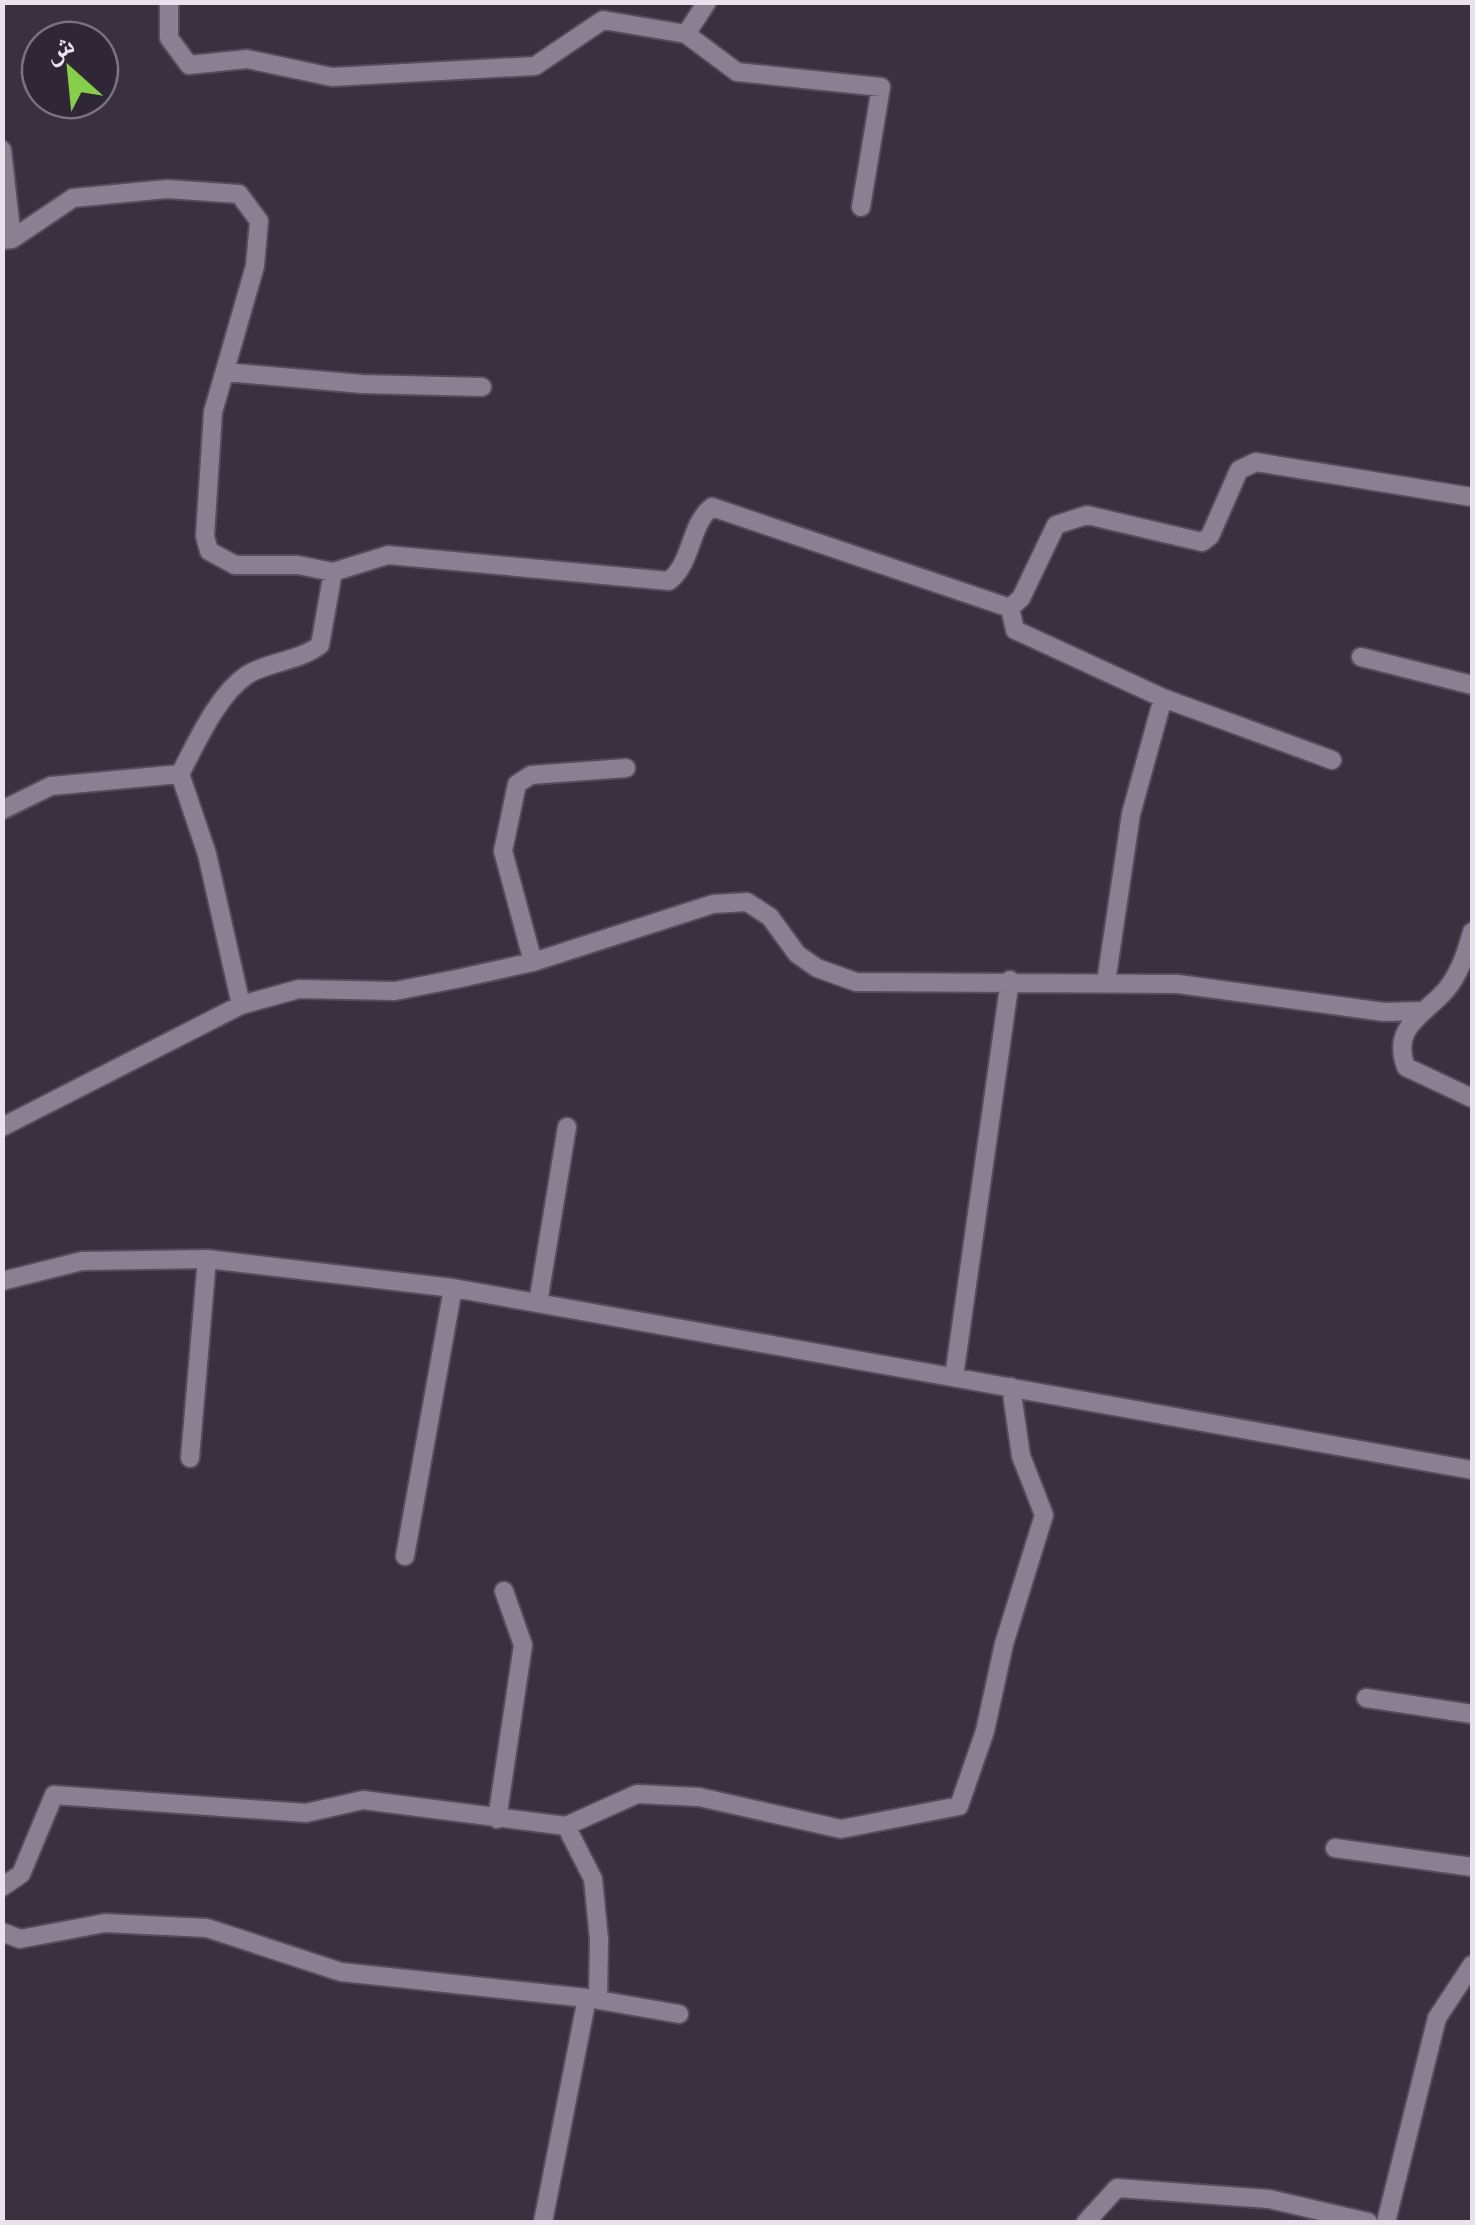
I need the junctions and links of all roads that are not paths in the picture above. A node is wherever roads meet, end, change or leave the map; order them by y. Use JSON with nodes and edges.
{"nodes":[{"id":1,"x":169,"y":2,"type":"edge"},
{"id":2,"x":707,"y":2,"type":"edge"},
{"id":3,"x":686,"y":34,"type":"junction"},
{"id":4,"x":2,"y":150,"type":"edge"},
{"id":5,"x":862,"y":207,"type":"dead end"},
{"id":6,"x":7,"y":240,"type":"edge"},
{"id":7,"x":226,"y":372,"type":"junction"},
{"id":8,"x":482,"y":387,"type":"dead end"},
{"id":9,"x":1472,"y":497,"type":"edge"},
{"id":10,"x":333,"y":572,"type":"junction"},
{"id":11,"x":1010,"y":608,"type":"junction"},
{"id":12,"x":1362,"y":657,"type":"dead end"},
{"id":13,"x":1472,"y":685,"type":"edge"},
{"id":14,"x":1163,"y":698,"type":"junction"},
{"id":15,"x":1332,"y":760,"type":"dead end"},
{"id":16,"x":626,"y":768,"type":"dead end"},
{"id":17,"x":180,"y":774,"type":"junction"},
{"id":18,"x":2,"y":810,"type":"edge"},
{"id":19,"x":1472,"y":932,"type":"edge"},
{"id":20,"x":532,"y":962,"type":"junction"},
{"id":21,"x":1010,"y":980,"type":"junction"},
{"id":22,"x":1106,"y":982,"type":"junction"},
{"id":23,"x":241,"y":1005,"type":"junction"},
{"id":24,"x":1419,"y":1011,"type":"junction"},
{"id":25,"x":1472,"y":1098,"type":"edge"},
{"id":26,"x":2,"y":1127,"type":"edge"},
{"id":27,"x":567,"y":1128,"type":"dead end"},
{"id":28,"x":207,"y":1259,"type":"junction"},
{"id":29,"x":2,"y":1282,"type":"edge"},
{"id":30,"x":454,"y":1288,"type":"junction"},
{"id":31,"x":538,"y":1304,"type":"junction"},
{"id":32,"x":954,"y":1377,"type":"junction"},
{"id":33,"x":1011,"y":1387,"type":"junction"},
{"id":34,"x":190,"y":1458,"type":"dead end"},
{"id":35,"x":1472,"y":1470,"type":"edge"},
{"id":36,"x":405,"y":1556,"type":"dead end"},
{"id":37,"x":504,"y":1591,"type":"dead end"},
{"id":38,"x":1366,"y":1698,"type":"dead end"},
{"id":39,"x":1472,"y":1714,"type":"edge"},
{"id":40,"x":497,"y":1819,"type":"junction"},
{"id":41,"x":566,"y":1826,"type":"junction"},
{"id":42,"x":1335,"y":1848,"type":"dead end"},
{"id":43,"x":1472,"y":1867,"type":"edge"},
{"id":44,"x":2,"y":1886,"type":"edge"},
{"id":45,"x":2,"y":1932,"type":"edge"},
{"id":46,"x":1472,"y":1965,"type":"edge"},
{"id":47,"x":593,"y":1999,"type":"junction"},
{"id":48,"x":679,"y":2014,"type":"dead end"},
{"id":49,"x":544,"y":2222,"type":"edge"},
{"id":50,"x":1086,"y":2222,"type":"edge"},
{"id":51,"x":1368,"y":2222,"type":"edge"},
{"id":52,"x":1386,"y":2222,"type":"edge"}],
"edges":[{"from":1,"to":3,"type":"street"},
{"from":2,"to":3,"type":"street"},
{"from":3,"to":5,"type":"street"},
{"from":4,"to":6,"type":"street"},
{"from":6,"to":7,"type":"street"},
{"from":7,"to":8,"type":"street"},
{"from":7,"to":10,"type":"street"},
{"from":9,"to":11,"type":"street"},
{"from":10,"to":11,"type":"street"},
{"from":10,"to":17,"type":"street"},
{"from":11,"to":14,"type":"street"},
{"from":12,"to":13,"type":"street"},
{"from":14,"to":15,"type":"street"},
{"from":14,"to":22,"type":"street"},
{"from":16,"to":20,"type":"street"},
{"from":17,"to":18,"type":"street"},
{"from":17,"to":23,"type":"street"},
{"from":19,"to":24,"type":"street"},
{"from":20,"to":21,"type":"street"},
{"from":20,"to":23,"type":"street"},
{"from":21,"to":22,"type":"street"},
{"from":21,"to":32,"type":"street"},
{"from":22,"to":24,"type":"street"},
{"from":23,"to":26,"type":"street"},
{"from":24,"to":25,"type":"street"},
{"from":27,"to":31,"type":"street"},
{"from":28,"to":29,"type":"street"},
{"from":28,"to":30,"type":"street"},
{"from":28,"to":34,"type":"street"},
{"from":30,"to":31,"type":"street"},
{"from":30,"to":36,"type":"street"},
{"from":31,"to":32,"type":"street"},
{"from":32,"to":33,"type":"street"},
{"from":33,"to":35,"type":"street"},
{"from":33,"to":41,"type":"street"},
{"from":37,"to":40,"type":"street"},
{"from":38,"to":39,"type":"street"},
{"from":40,"to":41,"type":"street"},
{"from":40,"to":44,"type":"street"},
{"from":41,"to":47,"type":"street"},
{"from":42,"to":43,"type":"street"},
{"from":45,"to":47,"type":"street"},
{"from":46,"to":52,"type":"street"},
{"from":47,"to":48,"type":"street"},
{"from":47,"to":49,"type":"street"},
{"from":50,"to":51,"type":"street"}]}
